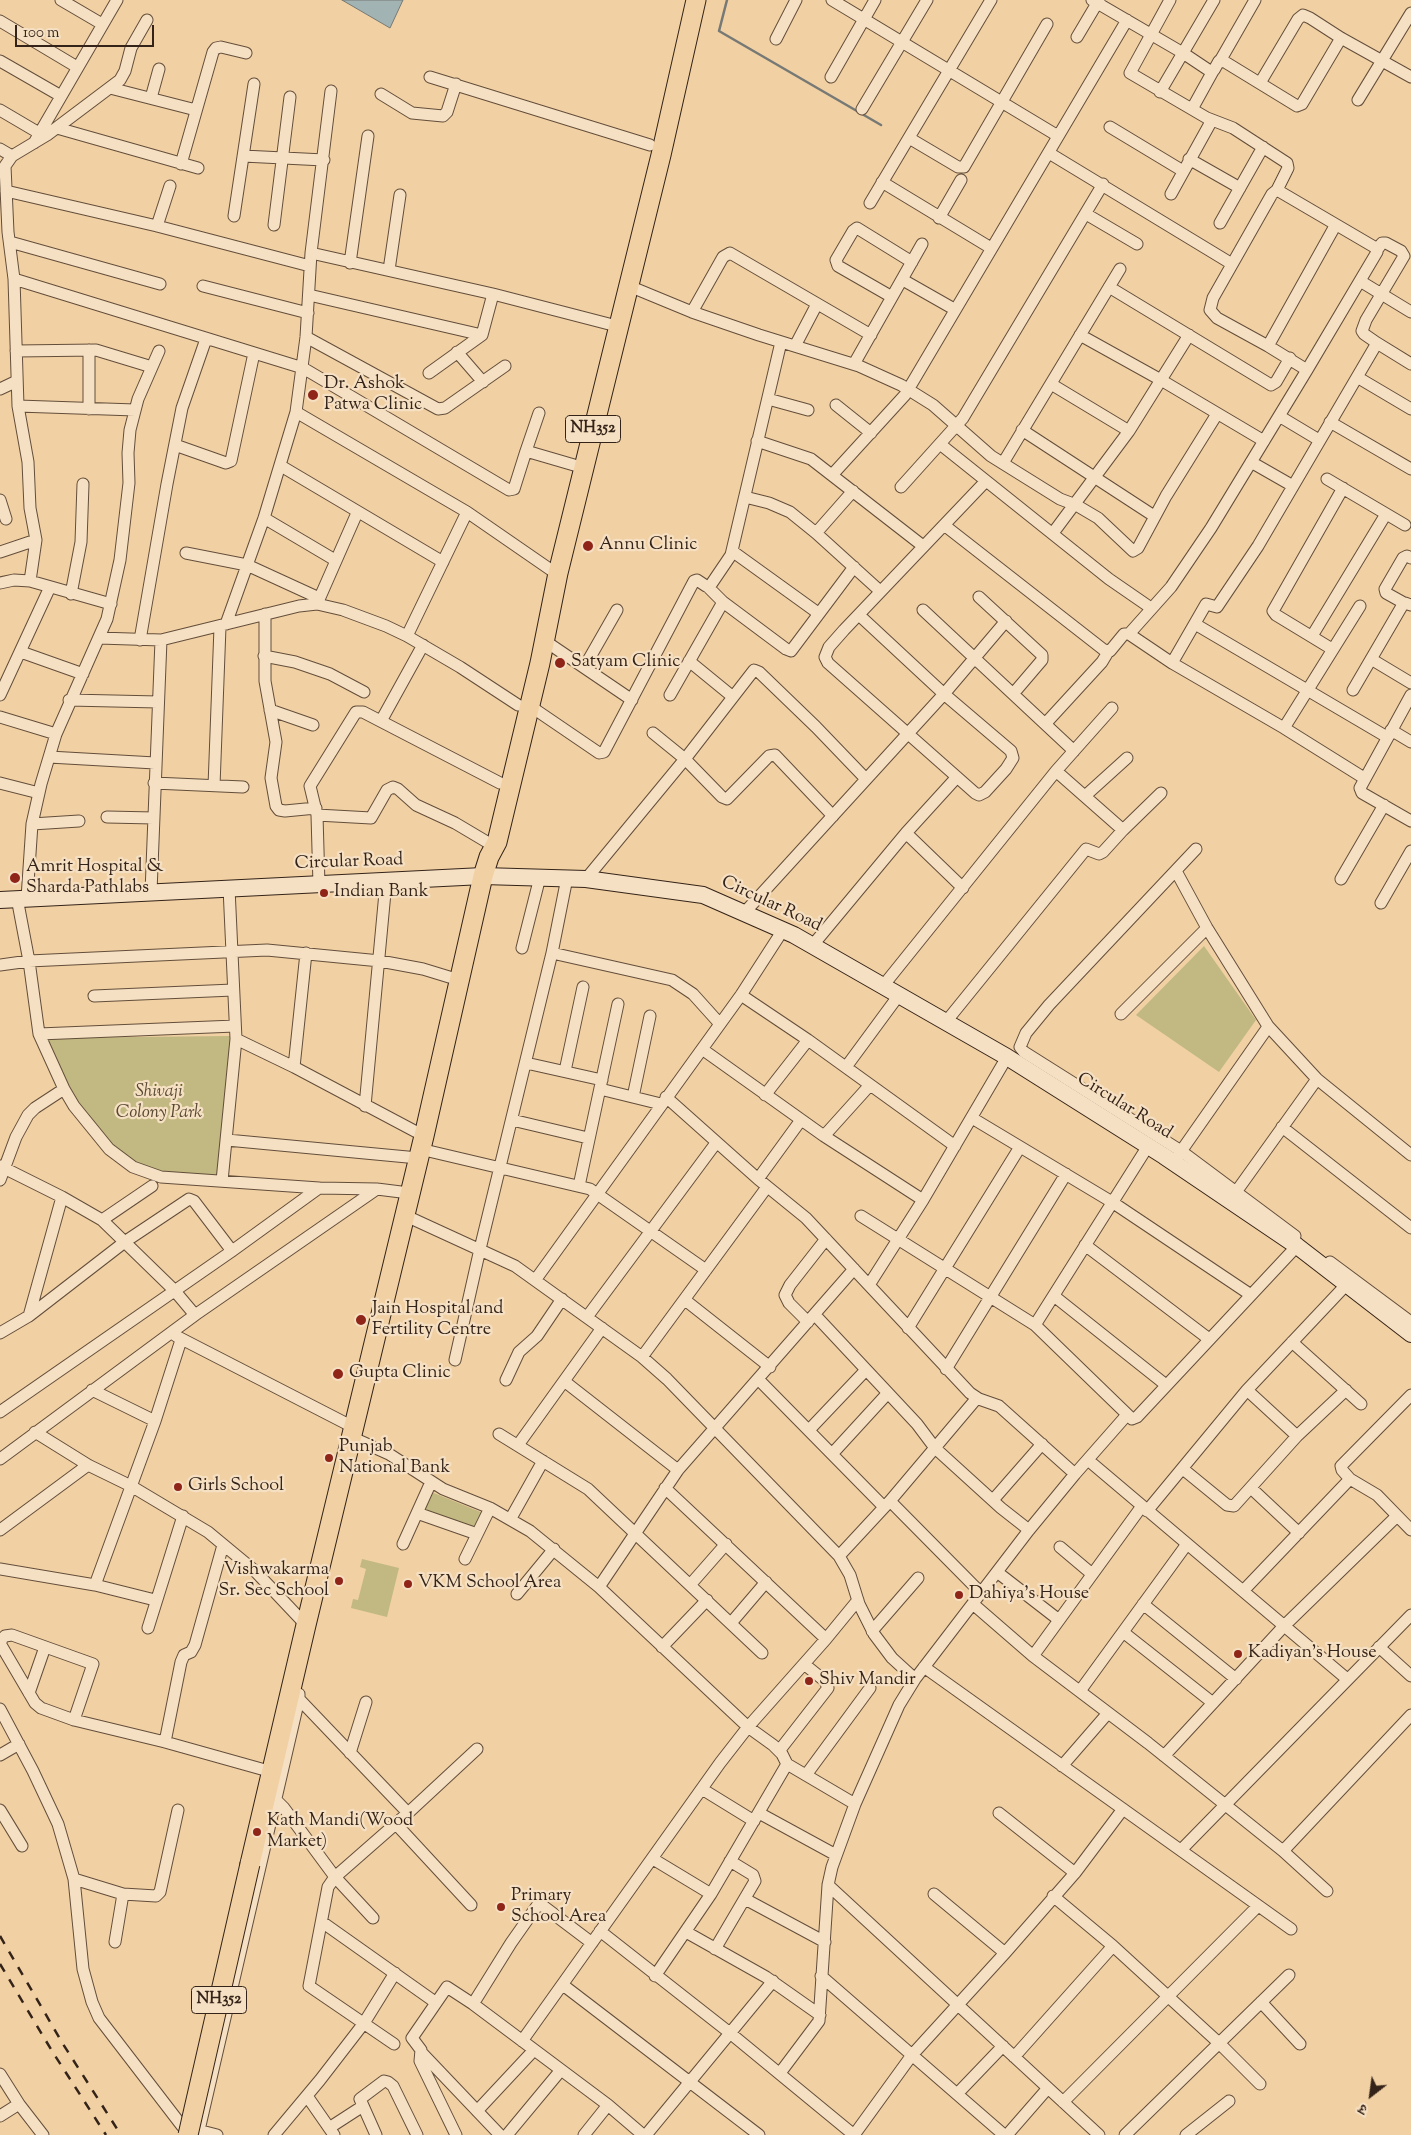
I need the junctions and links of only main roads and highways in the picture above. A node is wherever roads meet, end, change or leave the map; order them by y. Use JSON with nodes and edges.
{"nodes":[{"id":1,"x":684,"y":0,"type":"edge"},
{"id":2,"x":696,"y":0,"type":"edge"},
{"id":3,"x":653,"y":151,"type":"junction"},
{"id":4,"x":554,"y":571,"type":"junction"},
{"id":5,"x":524,"y":706,"type":"junction"},
{"id":6,"x":488,"y":850,"type":"junction"},
{"id":7,"x":483,"y":876,"type":"junction"},
{"id":8,"x":0,"y":900,"type":"edge"},
{"id":9,"x":1411,"y":1334,"type":"edge"},
{"id":10,"x":190,"y":2131,"type":"edge"}],
"edges":[{"from":1,"to":3,"type":"highway","number":"NH352"},
{"from":2,"to":3,"type":"highway","number":"NH352"},
{"from":3,"to":4,"type":"highway","number":"NH352"},
{"from":3,"to":4,"type":"highway","number":"NH352"},
{"from":4,"to":5,"type":"highway","number":"NH352"},
{"from":4,"to":5,"type":"highway","number":"NH352"},
{"from":5,"to":6,"type":"highway","number":"NH352"},
{"from":5,"to":6,"type":"highway","number":"NH352"},
{"from":6,"to":7,"type":"highway","number":"NH352"},
{"from":7,"to":8,"type":"main road","name":"Circular Road"},
{"from":7,"to":9,"type":"main road","name":"Circular Road"},
{"from":7,"to":10,"type":"highway","number":"NH352","bridge":true}]}
